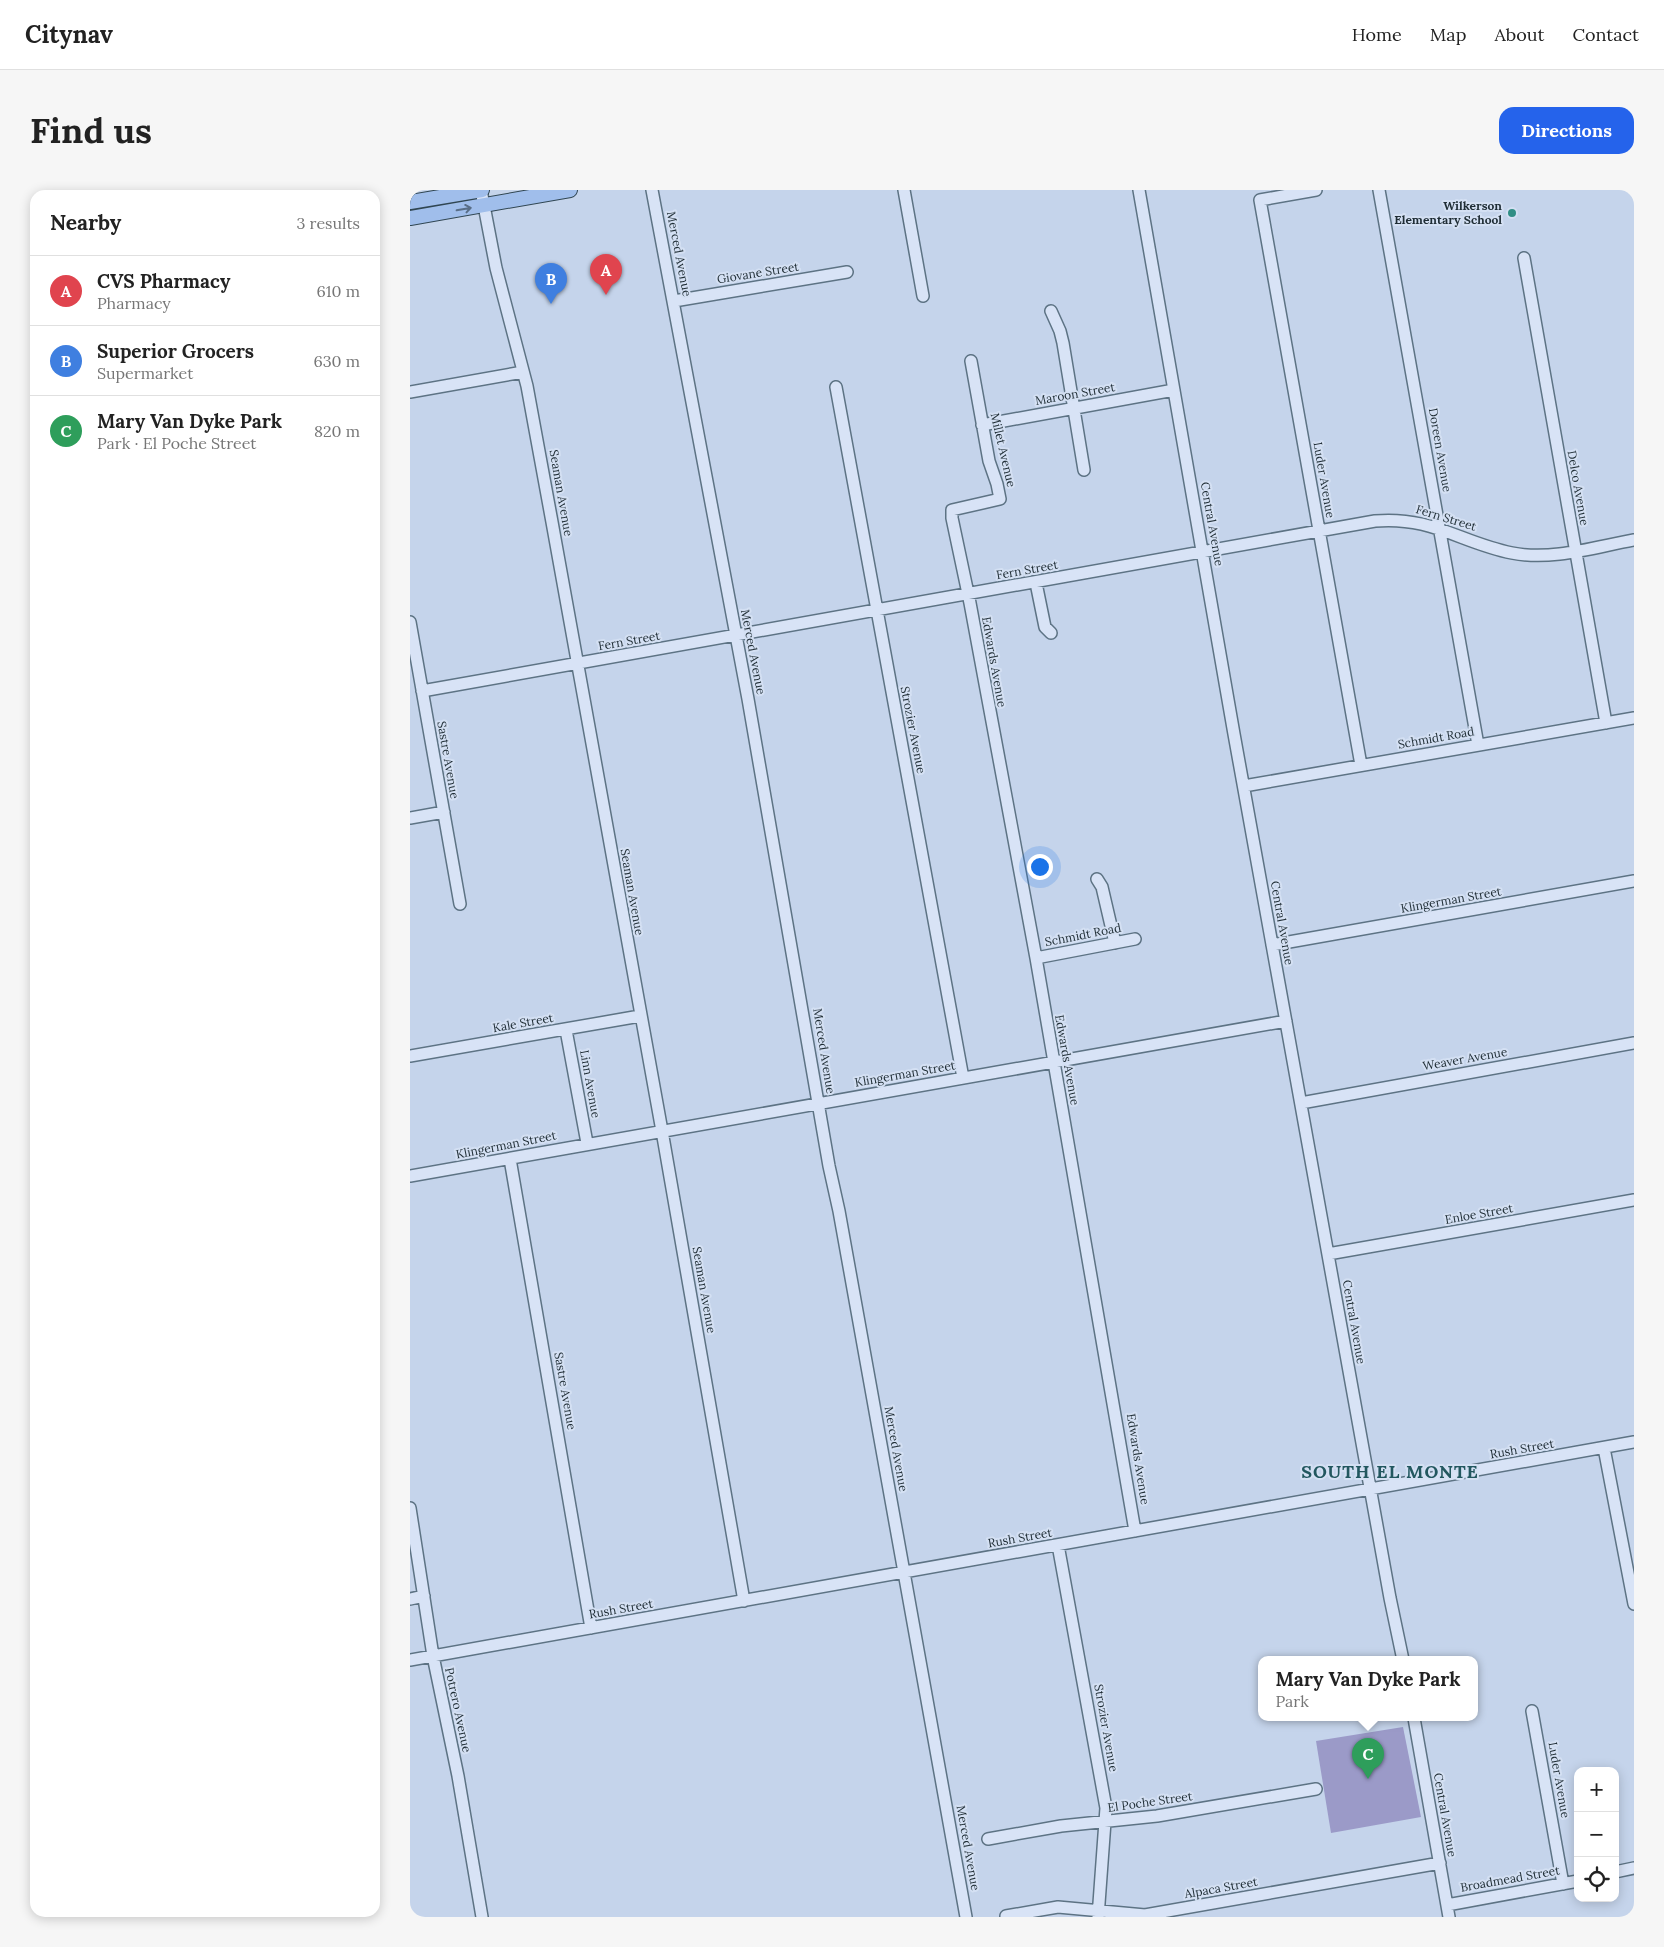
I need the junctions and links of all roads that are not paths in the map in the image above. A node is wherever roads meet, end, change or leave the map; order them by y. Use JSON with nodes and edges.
{"nodes":[{"id":1,"x":482,"y":190,"type":"edge"},
{"id":2,"x":570,"y":190,"type":"edge"},
{"id":3,"x":652,"y":190,"type":"edge"},
{"id":4,"x":904,"y":190,"type":"edge"},
{"id":5,"x":1139,"y":190,"type":"edge"},
{"id":6,"x":1316,"y":190,"type":"edge"},
{"id":7,"x":1379,"y":190,"type":"edge"},
{"id":8,"x":410,"y":202,"type":"edge"},
{"id":9,"x":484,"y":205,"type":"junction"},
{"id":10,"x":410,"y":218,"type":"edge"},
{"id":11,"x":1524,"y":258,"type":"dead end"},
{"id":12,"x":847,"y":272,"type":"dead end"},
{"id":13,"x":923,"y":296,"type":"dead end"},
{"id":14,"x":674,"y":301,"type":"junction"},
{"id":15,"x":1051,"y":311,"type":"dead end"},
{"id":16,"x":971,"y":361,"type":"dead end"},
{"id":17,"x":523,"y":372,"type":"junction"},
{"id":18,"x":836,"y":387,"type":"dead end"},
{"id":19,"x":1174,"y":390,"type":"junction"},
{"id":20,"x":410,"y":392,"type":"edge"},
{"id":21,"x":1073,"y":409,"type":"junction"},
{"id":22,"x":982,"y":425,"type":"junction"},
{"id":23,"x":1084,"y":470,"type":"dead end"},
{"id":24,"x":1440,"y":528,"type":"junction"},
{"id":25,"x":1320,"y":531,"type":"junction"},
{"id":26,"x":1634,"y":540,"type":"edge"},
{"id":27,"x":1576,"y":551,"type":"junction"},
{"id":28,"x":1202,"y":552,"type":"junction"},
{"id":29,"x":1036,"y":583,"type":"junction"},
{"id":30,"x":967,"y":595,"type":"junction"},
{"id":31,"x":876,"y":611,"type":"junction"},
{"id":32,"x":410,"y":622,"type":"edge"},
{"id":33,"x":1051,"y":633,"type":"dead end"},
{"id":34,"x":735,"y":636,"type":"junction"},
{"id":35,"x":577,"y":664,"type":"junction"},
{"id":36,"x":422,"y":691,"type":"junction"},
{"id":37,"x":1634,"y":718,"type":"edge"},
{"id":38,"x":1606,"y":723,"type":"junction"},
{"id":39,"x":1478,"y":745,"type":"junction"},
{"id":40,"x":1362,"y":765,"type":"junction"},
{"id":41,"x":1244,"y":786,"type":"junction"},
{"id":42,"x":444,"y":812,"type":"junction"},
{"id":43,"x":410,"y":818,"type":"edge"},
{"id":44,"x":1097,"y":879,"type":"dead end"},
{"id":45,"x":1634,"y":881,"type":"edge"},
{"id":46,"x":460,"y":904,"type":"dead end"},
{"id":47,"x":1135,"y":939,"type":"dead end"},
{"id":48,"x":1115,"y":943,"type":"junction"},
{"id":49,"x":1272,"y":946,"type":"junction"},
{"id":50,"x":1036,"y":958,"type":"junction"},
{"id":51,"x":640,"y":1016,"type":"junction"},
{"id":52,"x":1286,"y":1021,"type":"junction"},
{"id":53,"x":566,"y":1030,"type":"junction"},
{"id":54,"x":1634,"y":1042,"type":"edge"},
{"id":55,"x":410,"y":1056,"type":"edge"},
{"id":56,"x":1054,"y":1063,"type":"junction"},
{"id":57,"x":963,"y":1078,"type":"junction"},
{"id":58,"x":818,"y":1103,"type":"junction"},
{"id":59,"x":1301,"y":1103,"type":"junction"},
{"id":60,"x":662,"y":1131,"type":"junction"},
{"id":61,"x":586,"y":1144,"type":"junction"},
{"id":62,"x":510,"y":1159,"type":"junction"},
{"id":63,"x":410,"y":1176,"type":"edge"},
{"id":64,"x":1634,"y":1200,"type":"edge"},
{"id":65,"x":1328,"y":1254,"type":"junction"},
{"id":66,"x":1634,"y":1442,"type":"edge"},
{"id":67,"x":1604,"y":1448,"type":"junction"},
{"id":68,"x":1370,"y":1489,"type":"junction"},
{"id":69,"x":410,"y":1508,"type":"edge"},
{"id":70,"x":1135,"y":1531,"type":"junction"},
{"id":71,"x":413,"y":1540,"type":"edge"},
{"id":72,"x":1058,"y":1545,"type":"junction"},
{"id":73,"x":904,"y":1572,"type":"junction"},
{"id":74,"x":424,"y":1596,"type":"junction"},
{"id":75,"x":410,"y":1599,"type":"edge"},
{"id":76,"x":744,"y":1601,"type":"junction"},
{"id":77,"x":1634,"y":1604,"type":"edge"},
{"id":78,"x":591,"y":1628,"type":"junction"},
{"id":79,"x":433,"y":1656,"type":"junction"},
{"id":80,"x":1402,"y":1656,"type":"edge"},
{"id":81,"x":410,"y":1660,"type":"edge"},
{"id":82,"x":1532,"y":1711,"type":"dead end"},
{"id":83,"x":1415,"y":1721,"type":"edge"},
{"id":84,"x":1316,"y":1789,"type":"dead end"},
{"id":85,"x":1106,"y":1822,"type":"junction"},
{"id":86,"x":988,"y":1839,"type":"dead end"},
{"id":87,"x":1440,"y":1863,"type":"junction"},
{"id":88,"x":1634,"y":1868,"type":"edge"},
{"id":89,"x":1619,"y":1871,"type":"edge"},
{"id":90,"x":1574,"y":1882,"type":"edge"},
{"id":91,"x":1563,"y":1884,"type":"junction"},
{"id":92,"x":1447,"y":1905,"type":"junction"},
{"id":93,"x":1098,"y":1914,"type":"edge"},
{"id":94,"x":1006,"y":1916,"type":"edge"},
{"id":95,"x":482,"y":1917,"type":"edge"},
{"id":96,"x":966,"y":1917,"type":"edge"},
{"id":97,"x":1449,"y":1917,"type":"edge"}],
"edges":[{"from":1,"to":8,"type":"main road"},
{"from":1,"to":9,"type":"street","name":"Seaman Avenue"},
{"from":2,"to":9,"type":"main road"},
{"from":3,"to":14,"type":"street","name":"Merced Avenue"},
{"from":4,"to":13,"type":"street"},
{"from":5,"to":19,"type":"street","name":"Central Avenue"},
{"from":6,"to":25,"type":"street","name":"Luder Avenue"},
{"from":7,"to":24,"type":"street","name":"Doreen Avenue"},
{"from":10,"to":9,"type":"main road","one_way":true},
{"from":9,"to":17,"type":"street","name":"Seaman Avenue"},
{"from":11,"to":27,"type":"street","name":"Delco Avenue"},
{"from":12,"to":14,"type":"street","name":"Giovane Street"},
{"from":14,"to":34,"type":"street","name":"Merced Avenue"},
{"from":15,"to":21,"type":"street"},
{"from":16,"to":22,"type":"street","name":"Millet Avenue"},
{"from":17,"to":20,"type":"street"},
{"from":17,"to":35,"type":"street","name":"Seaman Avenue"},
{"from":18,"to":31,"type":"street","name":"Strozier Avenue"},
{"from":19,"to":21,"type":"street","name":"Maroon Street"},
{"from":19,"to":28,"type":"street","name":"Central Avenue"},
{"from":21,"to":22,"type":"street","name":"Maroon Street"},
{"from":21,"to":23,"type":"street"},
{"from":22,"to":30,"type":"street","name":"Millet Avenue"},
{"from":24,"to":25,"type":"street","name":"Fern Street"},
{"from":24,"to":27,"type":"street","name":"Fern Street"},
{"from":24,"to":39,"type":"street","name":"Doreen Avenue"},
{"from":25,"to":28,"type":"street","name":"Fern Street"},
{"from":25,"to":40,"type":"street","name":"Luder Avenue"},
{"from":26,"to":27,"type":"street","name":"Fern Street"},
{"from":27,"to":38,"type":"street","name":"Delco Avenue"},
{"from":28,"to":29,"type":"street","name":"Fern Street"},
{"from":28,"to":41,"type":"street","name":"Central Avenue"},
{"from":29,"to":30,"type":"street","name":"Fern Street"},
{"from":29,"to":33,"type":"street"},
{"from":30,"to":31,"type":"street","name":"Fern Street"},
{"from":30,"to":50,"type":"street","name":"Edwards Avenue"},
{"from":31,"to":34,"type":"street","name":"Fern Street"},
{"from":31,"to":57,"type":"street","name":"Strozier Avenue"},
{"from":32,"to":36,"type":"street","name":"Sastre Avenue"},
{"from":34,"to":35,"type":"street","name":"Fern Street"},
{"from":34,"to":58,"type":"street","name":"Merced Avenue"},
{"from":35,"to":36,"type":"street","name":"Fern Street"},
{"from":35,"to":51,"type":"street","name":"Seaman Avenue"},
{"from":36,"to":42,"type":"street","name":"Sastre Avenue"},
{"from":37,"to":38,"type":"street","name":"Schmidt Road"},
{"from":38,"to":39,"type":"street","name":"Schmidt Road"},
{"from":39,"to":40,"type":"street","name":"Schmidt Road"},
{"from":40,"to":41,"type":"street","name":"Schmidt Road"},
{"from":41,"to":49,"type":"street","name":"Central Avenue"},
{"from":42,"to":43,"type":"street"},
{"from":42,"to":46,"type":"street","name":"Sastre Avenue"},
{"from":44,"to":48,"type":"street"},
{"from":45,"to":49,"type":"street","name":"Klingerman Street"},
{"from":47,"to":48,"type":"street","name":"Schmidt Road"},
{"from":48,"to":50,"type":"street","name":"Schmidt Road"},
{"from":49,"to":52,"type":"street","name":"Central Avenue"},
{"from":50,"to":56,"type":"street","name":"Edwards Avenue"},
{"from":51,"to":53,"type":"street","name":"Kale Street"},
{"from":51,"to":60,"type":"street","name":"Seaman Avenue"},
{"from":52,"to":56,"type":"street","name":"Klingerman Street"},
{"from":52,"to":59,"type":"street","name":"Central Avenue"},
{"from":53,"to":55,"type":"street","name":"Kale Street"},
{"from":53,"to":61,"type":"street","name":"Linn Avenue"},
{"from":54,"to":59,"type":"street","name":"Weaver Avenue"},
{"from":56,"to":57,"type":"street","name":"Klingerman Street"},
{"from":56,"to":70,"type":"street","name":"Edwards Avenue"},
{"from":57,"to":58,"type":"street","name":"Klingerman Street"},
{"from":58,"to":60,"type":"street","name":"Klingerman Street"},
{"from":58,"to":73,"type":"street","name":"Merced Avenue"},
{"from":59,"to":65,"type":"street","name":"Central Avenue"},
{"from":60,"to":61,"type":"street","name":"Klingerman Street"},
{"from":60,"to":76,"type":"street","name":"Seaman Avenue"},
{"from":61,"to":62,"type":"street","name":"Klingerman Street"},
{"from":62,"to":63,"type":"street","name":"Klingerman Street"},
{"from":62,"to":78,"type":"street","name":"Sastre Avenue"},
{"from":64,"to":65,"type":"street","name":"Enloe Street"},
{"from":65,"to":68,"type":"street","name":"Central Avenue"},
{"from":66,"to":67,"type":"street","name":"Rush Street"},
{"from":67,"to":68,"type":"street","name":"Rush Street"},
{"from":67,"to":77,"type":"street"},
{"from":68,"to":70,"type":"street","name":"Rush Street"},
{"from":68,"to":80,"type":"street","name":"Central Avenue"},
{"from":69,"to":71,"type":"street","name":"Potrero Avenue"},
{"from":70,"to":72,"type":"street","name":"Rush Street"},
{"from":71,"to":74,"type":"street","name":"Potrero Avenue"},
{"from":72,"to":73,"type":"street","name":"Rush Street"},
{"from":72,"to":85,"type":"street","name":"Strozier Avenue"},
{"from":73,"to":76,"type":"street","name":"Rush Street"},
{"from":73,"to":96,"type":"street","name":"Merced Avenue"},
{"from":74,"to":75,"type":"street"},
{"from":74,"to":79,"type":"street","name":"Potrero Avenue"},
{"from":76,"to":78,"type":"street","name":"Rush Street"},
{"from":78,"to":79,"type":"street","name":"Rush Street"},
{"from":79,"to":81,"type":"street","name":"Rush Street"},
{"from":79,"to":95,"type":"street","name":"Potrero Avenue"},
{"from":82,"to":91,"type":"street","name":"Luder Avenue"},
{"from":83,"to":87,"type":"street","name":"Central Avenue"},
{"from":84,"to":85,"type":"street","name":"El Poche Street"},
{"from":85,"to":86,"type":"street","name":"El Poche Street"},
{"from":85,"to":93,"type":"street","name":"Strozier Avenue"},
{"from":87,"to":92,"type":"street","name":"Central Avenue"},
{"from":87,"to":93,"type":"street","name":"Alpaca Street"},
{"from":88,"to":89,"type":"street"},
{"from":90,"to":91,"type":"street","name":"Broadmead Street"},
{"from":91,"to":92,"type":"street","name":"Broadmead Street"},
{"from":92,"to":97,"type":"street","name":"Central Avenue"},
{"from":93,"to":94,"type":"street","name":"Alpaca Street"}]}
